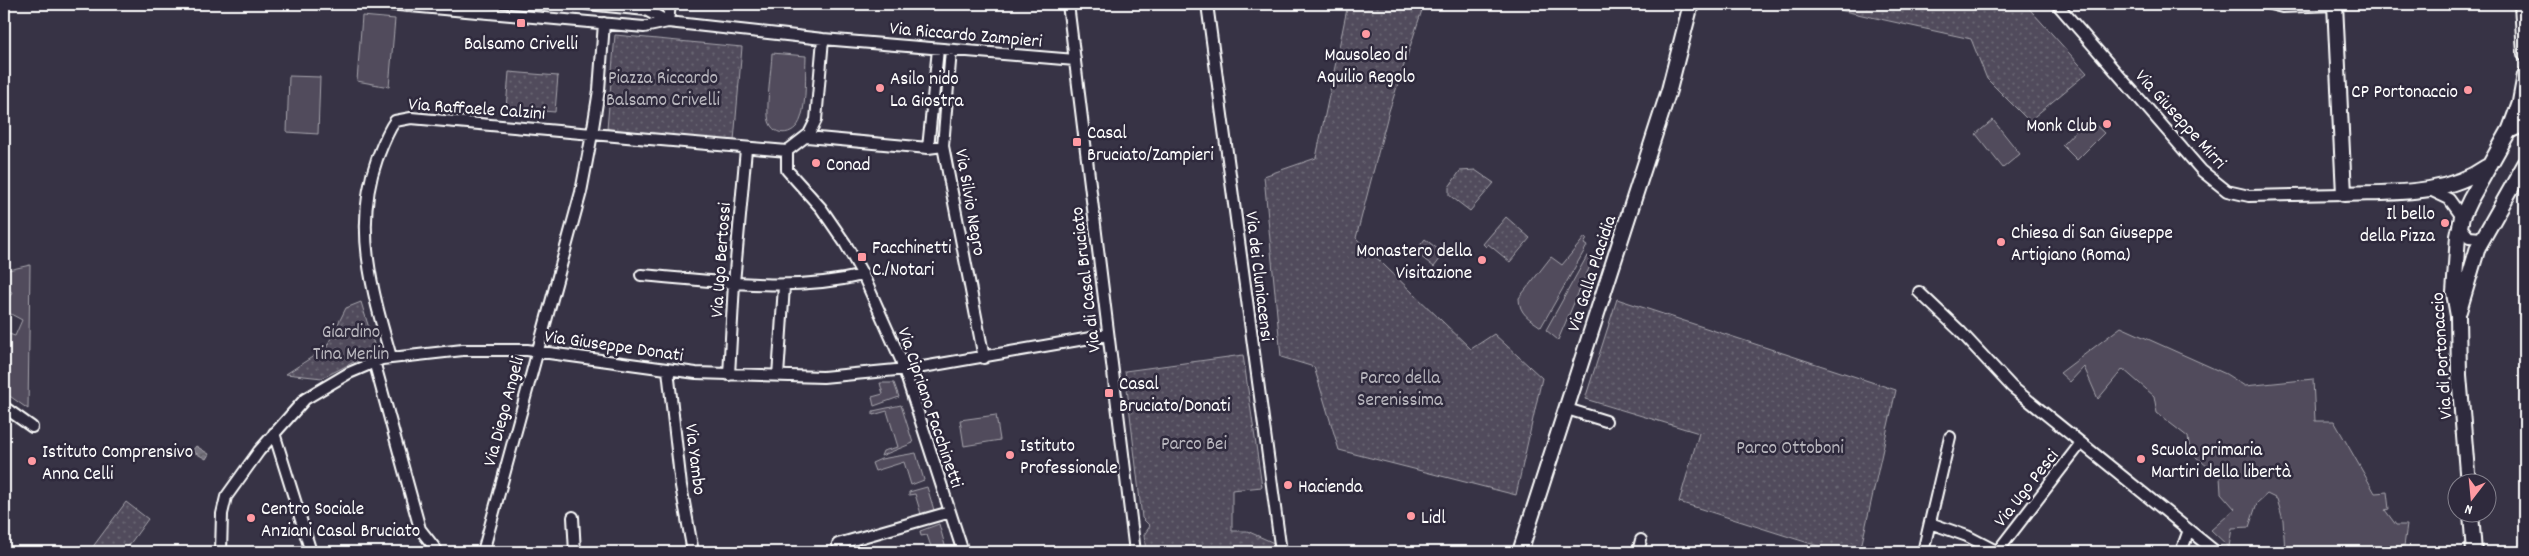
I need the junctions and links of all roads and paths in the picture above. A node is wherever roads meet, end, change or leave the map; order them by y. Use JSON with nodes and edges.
{"nodes":[{"id":1,"x":387,"y":4,"type":"edge"},
{"id":2,"x":587,"y":4,"type":"edge"},
{"id":3,"x":670,"y":4,"type":"edge"},
{"id":4,"x":1068,"y":4,"type":"edge"},
{"id":5,"x":1207,"y":4,"type":"edge"},
{"id":6,"x":1691,"y":4,"type":"edge"},
{"id":7,"x":2057,"y":4,"type":"edge"},
{"id":8,"x":2270,"y":4,"type":"edge"},
{"id":9,"x":2335,"y":5,"type":"edge"},
{"id":10,"x":2523,"y":5,"type":"edge"},
{"id":11,"x":668,"y":22,"type":"junction"},
{"id":12,"x":604,"y":23,"type":"junction"},
{"id":13,"x":823,"y":39,"type":"junction"},
{"id":14,"x":938,"y":49,"type":"junction"},
{"id":15,"x":951,"y":50,"type":"junction"},
{"id":16,"x":2525,"y":54,"type":"edge"},
{"id":17,"x":1075,"y":60,"type":"junction"},
{"id":18,"x":2525,"y":75,"type":"edge"},
{"id":19,"x":2525,"y":126,"type":"edge"},
{"id":20,"x":2508,"y":133,"type":"junction"},
{"id":21,"x":592,"y":134,"type":"junction"},
{"id":22,"x":807,"y":137,"type":"junction"},
{"id":23,"x":943,"y":146,"type":"junction"},
{"id":24,"x":928,"y":148,"type":"junction"},
{"id":25,"x":746,"y":149,"type":"junction"},
{"id":26,"x":786,"y":151,"type":"junction"},
{"id":27,"x":2525,"y":164,"type":"edge"},
{"id":28,"x":2488,"y":165,"type":"junction"},
{"id":29,"x":2430,"y":190,"type":"junction"},
{"id":30,"x":2344,"y":194,"type":"junction"},
{"id":31,"x":2461,"y":222,"type":"junction"},
{"id":32,"x":2482,"y":238,"type":"junction"},
{"id":33,"x":641,"y":275,"type":"dead end"},
{"id":34,"x":863,"y":275,"type":"junction"},
{"id":35,"x":734,"y":283,"type":"junction"},
{"id":36,"x":784,"y":286,"type":"junction"},
{"id":37,"x":1919,"y":292,"type":"dead end"},
{"id":38,"x":2458,"y":316,"type":"junction"},
{"id":39,"x":1108,"y":335,"type":"junction"},
{"id":40,"x":537,"y":351,"type":"junction"},
{"id":41,"x":391,"y":357,"type":"junction"},
{"id":42,"x":984,"y":358,"type":"junction"},
{"id":43,"x":374,"y":361,"type":"junction"},
{"id":44,"x":668,"y":370,"type":"junction"},
{"id":45,"x":905,"y":370,"type":"junction"},
{"id":46,"x":729,"y":375,"type":"junction"},
{"id":47,"x":778,"y":376,"type":"junction"},
{"id":48,"x":4,"y":407,"type":"edge"},
{"id":49,"x":1567,"y":409,"type":"junction"},
{"id":50,"x":1606,"y":421,"type":"dead end"},
{"id":51,"x":32,"y":427,"type":"dead end"},
{"id":52,"x":274,"y":433,"type":"junction"},
{"id":53,"x":1950,"y":437,"type":"dead end"},
{"id":54,"x":2081,"y":443,"type":"junction"},
{"id":55,"x":2467,"y":474,"type":"edge"},
{"id":56,"x":950,"y":512,"type":"junction"},
{"id":57,"x":573,"y":517,"type":"dead end"},
{"id":58,"x":1930,"y":523,"type":"junction"},
{"id":59,"x":2472,"y":524,"type":"edge"},
{"id":60,"x":2190,"y":530,"type":"junction"},
{"id":61,"x":1641,"y":540,"type":"dead end"},
{"id":62,"x":838,"y":544,"type":"dead end"},
{"id":63,"x":221,"y":552,"type":"edge"},
{"id":64,"x":311,"y":552,"type":"edge"},
{"id":65,"x":438,"y":552,"type":"edge"},
{"id":66,"x":483,"y":552,"type":"edge"},
{"id":67,"x":575,"y":552,"type":"edge"},
{"id":68,"x":693,"y":552,"type":"edge"},
{"id":69,"x":963,"y":552,"type":"edge"},
{"id":70,"x":1135,"y":552,"type":"edge"},
{"id":71,"x":1280,"y":552,"type":"edge"},
{"id":72,"x":1520,"y":552,"type":"edge"},
{"id":73,"x":1638,"y":552,"type":"edge"},
{"id":74,"x":1923,"y":552,"type":"edge"},
{"id":75,"x":1997,"y":552,"type":"edge"},
{"id":76,"x":2181,"y":552,"type":"edge"},
{"id":77,"x":2216,"y":552,"type":"edge"},
{"id":78,"x":2474,"y":552,"type":"edge"}],
"edges":[{"from":1,"to":12,"type":"street"},
{"from":2,"to":11,"type":"street"},
{"from":3,"to":11,"type":"street"},
{"from":4,"to":17,"type":"street","name":"Via di Casal Bruciato"},
{"from":5,"to":71,"type":"street","name":"Via dei Cluniacensi"},
{"from":6,"to":49,"type":"main road","name":"Via Galla Placidia"},
{"from":7,"to":30,"type":"street","name":"Via Giuseppe Mirri"},
{"from":8,"to":9,"type":"street"},
{"from":9,"to":30,"type":"main road"},
{"from":10,"to":16,"type":"main road"},
{"from":11,"to":12,"type":"street"},
{"from":11,"to":13,"type":"street"},
{"from":12,"to":21,"type":"street"},
{"from":13,"to":14,"type":"street","name":"Via Riccardo Zampieri"},
{"from":13,"to":22,"type":"street"},
{"from":14,"to":15,"type":"street","name":"Via Riccardo Zampieri"},
{"from":14,"to":24,"type":"street","name":"Via Silvio Negro"},
{"from":15,"to":17,"type":"street","name":"Via Riccardo Zampieri"},
{"from":15,"to":23,"type":"street","name":"Via Silvio Negro"},
{"from":17,"to":39,"type":"street","name":"Via di Casal Bruciato"},
{"from":18,"to":20,"type":"main road"},
{"from":19,"to":20,"type":"street"},
{"from":20,"to":28,"type":"main road"},
{"from":21,"to":25,"type":"street"},
{"from":21,"to":40,"type":"street","name":"Via Diego Angeli"},
{"from":21,"to":41,"type":"street","name":"Via Raffaele Calzini"},
{"from":22,"to":24,"type":"street"},
{"from":22,"to":26,"type":"street"},
{"from":23,"to":24,"type":"street"},
{"from":23,"to":42,"type":"street","name":"Via Silvio Negro"},
{"from":25,"to":26,"type":"street"},
{"from":25,"to":35,"type":"street","name":"Via Ugo Bertossi"},
{"from":26,"to":34,"type":"street","name":"Via Cipriano Facchinetti"},
{"from":27,"to":32,"type":"main road"},
{"from":28,"to":29,"type":"main road","name":"Via Giuseppe Mirri"},
{"from":28,"to":31,"type":"main road"},
{"from":29,"to":30,"type":"main road","name":"Via Giuseppe Mirri"},
{"from":29,"to":31,"type":"street"},
{"from":31,"to":32,"type":"street"},
{"from":31,"to":38,"type":"main road","name":"Via di Portonaccio"},
{"from":32,"to":38,"type":"main road"},
{"from":33,"to":35,"type":"street"},
{"from":34,"to":36,"type":"street"},
{"from":34,"to":45,"type":"street","name":"Via Cipriano Facchinetti"},
{"from":35,"to":36,"type":"street"},
{"from":35,"to":46,"type":"street","name":"Via Ugo Bertossi"},
{"from":36,"to":47,"type":"street"},
{"from":37,"to":54,"type":"street"},
{"from":38,"to":55,"type":"main road","name":"Via di Portonaccio"},
{"from":39,"to":42,"type":"street","name":"Via Giuseppe Donati"},
{"from":39,"to":70,"type":"street","name":"Via di Casal Bruciato"},
{"from":40,"to":41,"type":"street","name":"Via Giuseppe Donati"},
{"from":40,"to":44,"type":"street","name":"Via Giuseppe Donati"},
{"from":40,"to":66,"type":"street","name":"Via Diego Angeli"},
{"from":41,"to":43,"type":"street","name":"Via Giuseppe Donati"},
{"from":42,"to":45,"type":"street","name":"Via Giuseppe Donati"},
{"from":43,"to":52,"type":"street","name":"Via Giuseppe Donati"},
{"from":43,"to":65,"type":"street"},
{"from":44,"to":46,"type":"street","name":"Via Giuseppe Donati"},
{"from":44,"to":68,"type":"street","name":"Via Yambo"},
{"from":45,"to":47,"type":"street","name":"Via Giuseppe Donati"},
{"from":45,"to":56,"type":"street","name":"Via Cipriano Facchinetti"},
{"from":46,"to":47,"type":"street","name":"Via Giuseppe Donati"},
{"from":48,"to":51,"type":"street"},
{"from":49,"to":50,"type":"street"},
{"from":49,"to":72,"type":"main road","name":"Via Galla Placidia"},
{"from":52,"to":63,"type":"street","name":"Via Giuseppe Donati"},
{"from":52,"to":64,"type":"street"},
{"from":53,"to":58,"type":"street"},
{"from":54,"to":60,"type":"street"},
{"from":54,"to":75,"type":"street","name":"Via Ugo Pesci"},
{"from":56,"to":62,"type":"street"},
{"from":56,"to":69,"type":"street","name":"Via Cipriano Facchinetti"},
{"from":57,"to":67,"type":"street"},
{"from":58,"to":74,"type":"street"},
{"from":58,"to":75,"type":"street"},
{"from":59,"to":78,"type":"main road"},
{"from":60,"to":76,"type":"street"},
{"from":60,"to":77,"type":"street"},
{"from":61,"to":73,"type":"street"}]}
